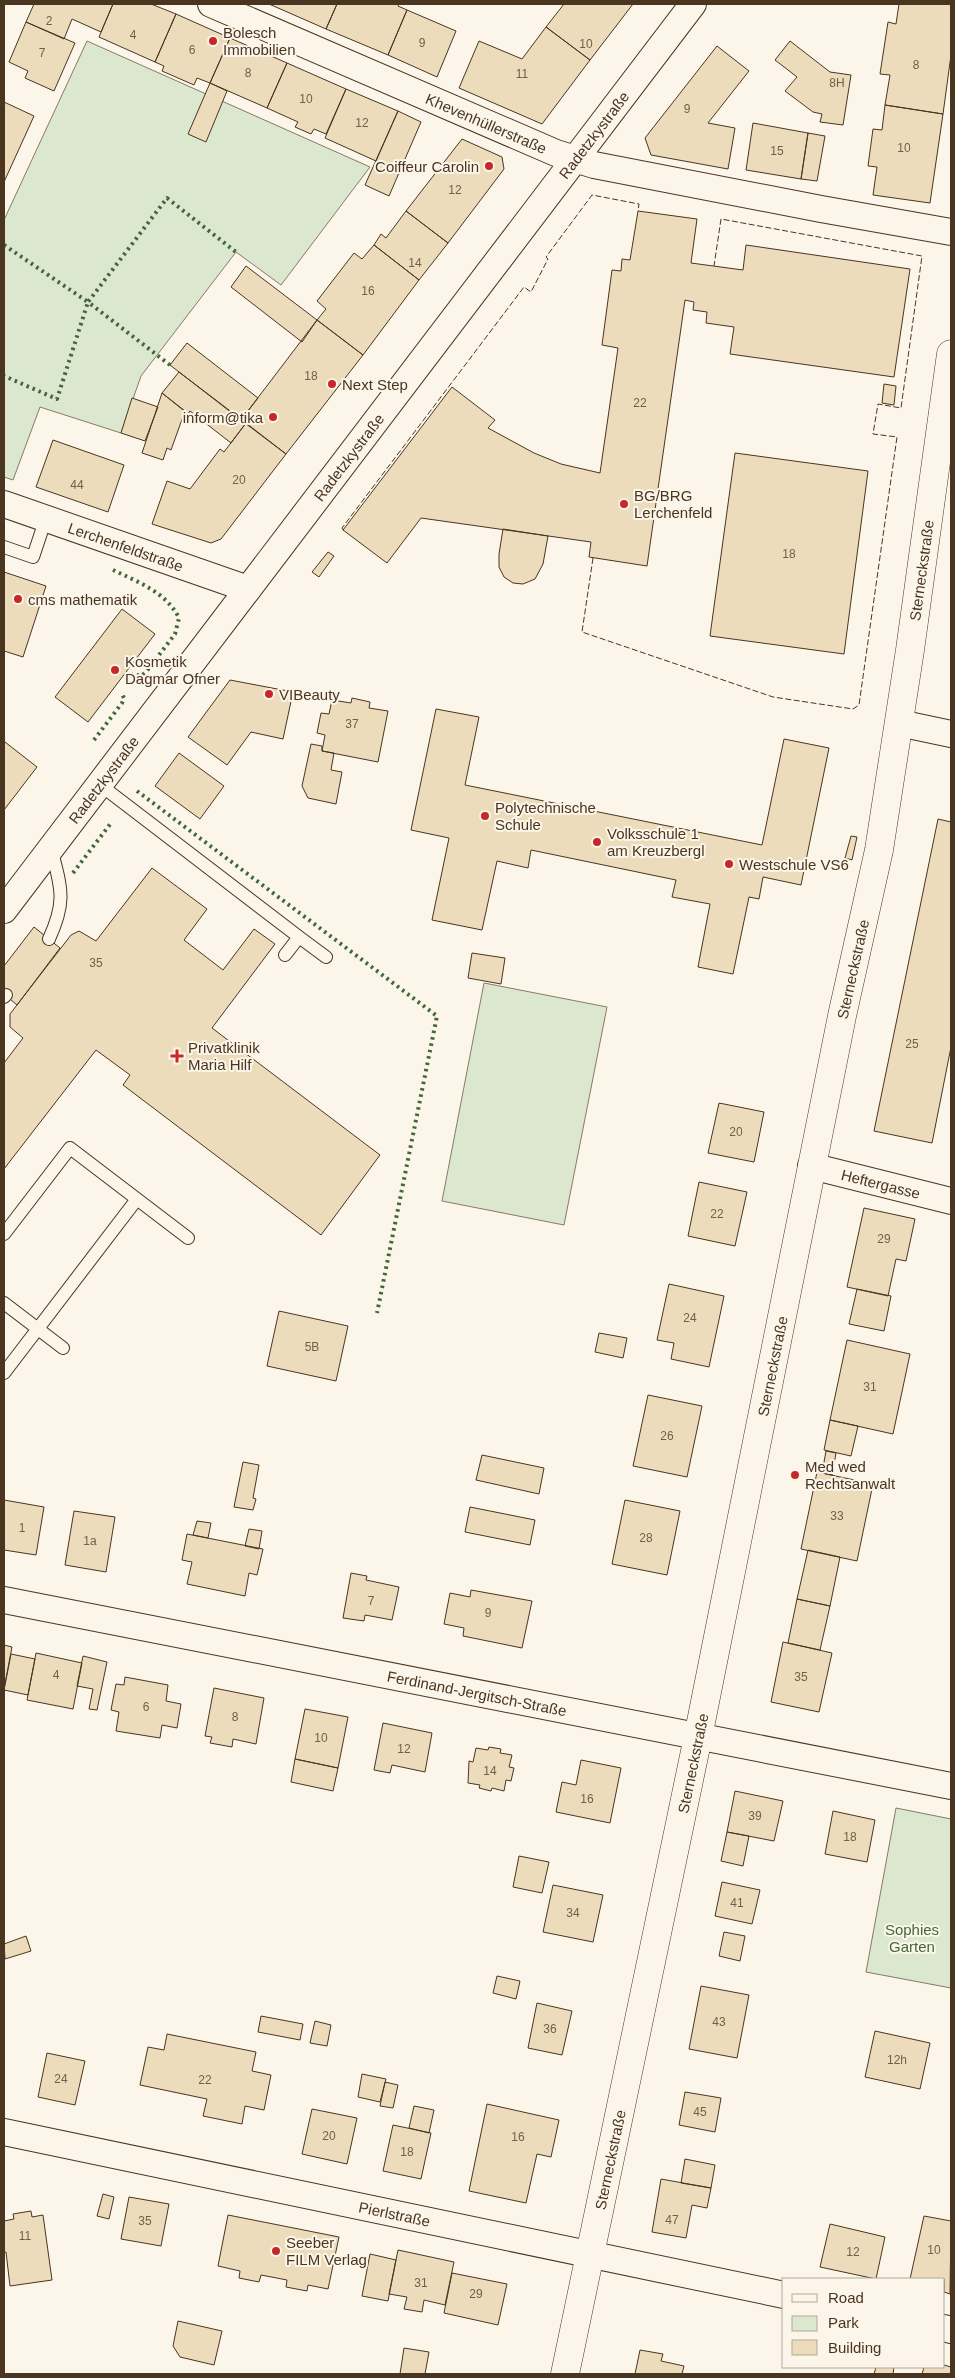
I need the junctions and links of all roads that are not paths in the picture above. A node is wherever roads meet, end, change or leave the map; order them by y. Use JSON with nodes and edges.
{"nodes":[{"id":1,"x":211,"y":4,"type":"edge"},
{"id":2,"x":693,"y":4,"type":"edge"},
{"id":3,"x":575,"y":159,"type":"junction"},
{"id":4,"x":951,"y":232,"type":"edge"},
{"id":5,"x":951,"y":354,"type":"edge"},
{"id":6,"x":4,"y":504,"type":"edge"},
{"id":7,"x":46,"y":518,"type":"junction"},
{"id":8,"x":4,"y":547,"type":"edge"},
{"id":9,"x":248,"y":589,"type":"junction"},
{"id":10,"x":899,"y":723,"type":"junction"},
{"id":11,"x":951,"y":734,"type":"edge"},
{"id":12,"x":99,"y":784,"type":"junction"},
{"id":13,"x":51,"y":848,"type":"junction"},
{"id":14,"x":4,"y":910,"type":"edge"},
{"id":15,"x":299,"y":936,"type":"junction"},
{"id":16,"x":49,"y":939,"type":"dead end"},
{"id":17,"x":285,"y":955,"type":"dead end"},
{"id":18,"x":326,"y":957,"type":"dead end"},
{"id":19,"x":811,"y":1166,"type":"junction"},
{"id":20,"x":137,"y":1199,"type":"junction"},
{"id":21,"x":951,"y":1201,"type":"edge"},
{"id":22,"x":4,"y":1234,"type":"edge"},
{"id":23,"x":188,"y":1238,"type":"dead end"},
{"id":24,"x":4,"y":1303,"type":"edge"},
{"id":25,"x":38,"y":1329,"type":"junction"},
{"id":26,"x":63,"y":1348,"type":"dead end"},
{"id":27,"x":4,"y":1373,"type":"edge"},
{"id":28,"x":4,"y":1600,"type":"edge"},
{"id":29,"x":698,"y":1737,"type":"junction"},
{"id":30,"x":951,"y":1786,"type":"edge"},
{"id":31,"x":4,"y":2132,"type":"edge"},
{"id":32,"x":590,"y":2254,"type":"junction"},
{"id":33,"x":782,"y":2295,"type":"edge"},
{"id":34,"x":565,"y":2374,"type":"edge"}],
"edges":[{"from":1,"to":3,"type":"street","name":"Khevenhüllerstraße"},
{"from":2,"to":3,"type":"street","name":"Radetzkystraße"},
{"from":3,"to":4,"type":"street","name":"Khevenhüllerstraße"},
{"from":3,"to":9,"type":"street","name":"Radetzkystraße"},
{"from":5,"to":10,"type":"street","name":"Sterneckstraße"},
{"from":6,"to":7,"type":"street","name":"Lerchenfeldstraße"},
{"from":7,"to":8,"type":"lane"},
{"from":7,"to":9,"type":"street","name":"Lerchenfeldstraße"},
{"from":9,"to":12,"type":"street","name":"Radetzkystraße"},
{"from":10,"to":11,"type":"street"},
{"from":10,"to":19,"type":"street","name":"Sterneckstraße"},
{"from":12,"to":13,"type":"street","name":"Radetzkystraße"},
{"from":12,"to":15,"type":"lane"},
{"from":13,"to":14,"type":"street","name":"Radetzkystraße"},
{"from":13,"to":16,"type":"lane"},
{"from":15,"to":17,"type":"lane"},
{"from":15,"to":18,"type":"lane"},
{"from":19,"to":21,"type":"street","name":"Heftergasse"},
{"from":19,"to":29,"type":"street","name":"Sterneckstraße"},
{"from":20,"to":22,"type":"lane"},
{"from":20,"to":23,"type":"lane"},
{"from":20,"to":25,"type":"lane"},
{"from":24,"to":25,"type":"lane"},
{"from":25,"to":26,"type":"lane"},
{"from":25,"to":27,"type":"lane"},
{"from":28,"to":29,"type":"street","name":"Ferdinand-Jergitsch-Straße"},
{"from":29,"to":30,"type":"street","name":"Ferdinand-Jergitsch-Straße"},
{"from":29,"to":32,"type":"street","name":"Sterneckstraße"},
{"from":31,"to":32,"type":"street","name":"Pierlstraße"},
{"from":32,"to":33,"type":"street","name":"Pierlstraße"},
{"from":32,"to":34,"type":"street","name":"Sterneckstraße"}]}
